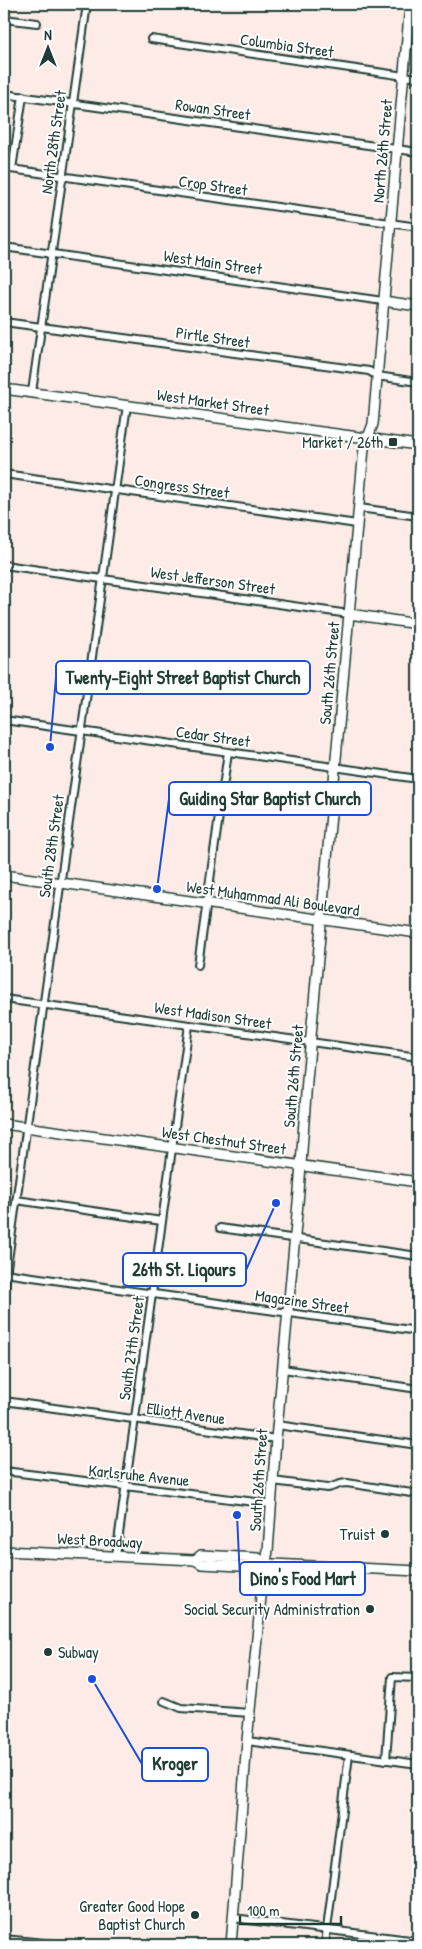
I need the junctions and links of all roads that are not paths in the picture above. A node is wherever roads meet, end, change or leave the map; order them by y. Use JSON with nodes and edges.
{"nodes":[{"id":1,"x":87,"y":4,"type":"edge"},
{"id":2,"x":410,"y":4,"type":"edge"},
{"id":3,"x":4,"y":19,"type":"edge"},
{"id":4,"x":37,"y":23,"type":"dead end"},
{"id":5,"x":151,"y":39,"type":"dead end"},
{"id":6,"x":404,"y":76,"type":"junction"},
{"id":7,"x":418,"y":78,"type":"edge"},
{"id":8,"x":4,"y":94,"type":"edge"},
{"id":9,"x":23,"y":96,"type":"junction"},
{"id":10,"x":73,"y":103,"type":"junction"},
{"id":11,"x":397,"y":149,"type":"junction"},
{"id":12,"x":418,"y":152,"type":"edge"},
{"id":13,"x":4,"y":168,"type":"edge"},
{"id":14,"x":12,"y":169,"type":"junction"},
{"id":15,"x":62,"y":176,"type":"junction"},
{"id":16,"x":390,"y":223,"type":"junction"},
{"id":17,"x":418,"y":227,"type":"edge"},
{"id":18,"x":4,"y":247,"type":"edge"},
{"id":19,"x":51,"y":254,"type":"junction"},
{"id":20,"x":383,"y":301,"type":"junction"},
{"id":21,"x":418,"y":306,"type":"edge"},
{"id":22,"x":4,"y":322,"type":"edge"},
{"id":23,"x":40,"y":328,"type":"junction"},
{"id":24,"x":377,"y":376,"type":"junction"},
{"id":25,"x":418,"y":382,"type":"edge"},
{"id":26,"x":4,"y":388,"type":"edge"},
{"id":27,"x":32,"y":392,"type":"junction"},
{"id":28,"x":127,"y":405,"type":"junction"},
{"id":29,"x":368,"y":438,"type":"junction"},
{"id":30,"x":418,"y":445,"type":"edge"},
{"id":31,"x":4,"y":474,"type":"edge"},
{"id":32,"x":115,"y":490,"type":"junction"},
{"id":33,"x":359,"y":508,"type":"junction"},
{"id":34,"x":418,"y":516,"type":"edge"},
{"id":35,"x":357,"y":524,"type":"junction"},
{"id":36,"x":4,"y":565,"type":"edge"},
{"id":37,"x":103,"y":579,"type":"junction"},
{"id":38,"x":349,"y":614,"type":"junction"},
{"id":39,"x":418,"y":624,"type":"edge"},
{"id":40,"x":4,"y":720,"type":"edge"},
{"id":41,"x":81,"y":731,"type":"junction"},
{"id":42,"x":228,"y":752,"type":"junction"},
{"id":43,"x":335,"y":767,"type":"junction"},
{"id":44,"x":418,"y":778,"type":"edge"},
{"id":45,"x":4,"y":875,"type":"edge"},
{"id":46,"x":60,"y":883,"type":"junction"},
{"id":47,"x":207,"y":903,"type":"junction"},
{"id":48,"x":322,"y":920,"type":"junction"},
{"id":49,"x":418,"y":933,"type":"edge"},
{"id":50,"x":198,"y":965,"type":"dead end"},
{"id":51,"x":4,"y":999,"type":"edge"},
{"id":52,"x":43,"y":1005,"type":"junction"},
{"id":53,"x":190,"y":1025,"type":"junction"},
{"id":54,"x":311,"y":1042,"type":"junction"},
{"id":55,"x":418,"y":1057,"type":"edge"},
{"id":56,"x":4,"y":1124,"type":"edge"},
{"id":57,"x":26,"y":1127,"type":"junction"},
{"id":58,"x":172,"y":1148,"type":"junction"},
{"id":59,"x":301,"y":1166,"type":"junction"},
{"id":60,"x":418,"y":1182,"type":"edge"},
{"id":61,"x":16,"y":1200,"type":"junction"},
{"id":62,"x":162,"y":1221,"type":"junction"},
{"id":63,"x":220,"y":1228,"type":"dead end"},
{"id":64,"x":295,"y":1239,"type":"junction"},
{"id":65,"x":418,"y":1256,"type":"edge"},
{"id":66,"x":5,"y":1273,"type":"edge"},
{"id":67,"x":4,"y":1290,"type":"edge"},
{"id":68,"x":152,"y":1294,"type":"junction"},
{"id":69,"x":288,"y":1313,"type":"junction"},
{"id":70,"x":418,"y":1331,"type":"edge"},
{"id":71,"x":283,"y":1369,"type":"junction"},
{"id":72,"x":418,"y":1389,"type":"edge"},
{"id":73,"x":4,"y":1401,"type":"edge"},
{"id":74,"x":134,"y":1420,"type":"junction"},
{"id":75,"x":277,"y":1425,"type":"junction"},
{"id":76,"x":276,"y":1439,"type":"junction"},
{"id":77,"x":418,"y":1445,"type":"edge"},
{"id":78,"x":4,"y":1471,"type":"edge"},
{"id":79,"x":273,"y":1481,"type":"junction"},
{"id":80,"x":125,"y":1486,"type":"junction"},
{"id":81,"x":418,"y":1494,"type":"edge"},
{"id":82,"x":271,"y":1504,"type":"junction"},
{"id":83,"x":4,"y":1551,"type":"edge"},
{"id":84,"x":116,"y":1556,"type":"junction"},
{"id":85,"x":266,"y":1564,"type":"junction"},
{"id":86,"x":418,"y":1571,"type":"edge"},
{"id":87,"x":418,"y":1678,"type":"edge"},
{"id":88,"x":164,"y":1701,"type":"dead end"},
{"id":89,"x":250,"y":1713,"type":"junction"},
{"id":90,"x":248,"y":1741,"type":"junction"},
{"id":91,"x":349,"y":1755,"type":"junction"},
{"id":92,"x":386,"y":1760,"type":"junction"},
{"id":93,"x":418,"y":1764,"type":"edge"},
{"id":94,"x":233,"y":1918,"type":"junction"},
{"id":95,"x":327,"y":1930,"type":"junction"},
{"id":96,"x":4,"y":1938,"type":"edge"},
{"id":97,"x":418,"y":1941,"type":"edge"},
{"id":98,"x":407,"y":1943,"type":"edge"},
{"id":99,"x":64,"y":1945,"type":"edge"},
{"id":100,"x":231,"y":1945,"type":"edge"},
{"id":101,"x":325,"y":1945,"type":"edge"}],
"edges":[{"from":1,"to":10,"type":"street","name":"North 28th Street"},
{"from":2,"to":6,"type":"street","name":"North 26th Street"},
{"from":3,"to":4,"type":"street"},
{"from":5,"to":6,"type":"street","name":"Columbia Street"},
{"from":6,"to":7,"type":"street","name":"Columbia Street"},
{"from":6,"to":11,"type":"street","name":"North 26th Street"},
{"from":8,"to":9,"type":"street","name":"Rowan Street"},
{"from":9,"to":10,"type":"street","name":"Rowan Street"},
{"from":9,"to":14,"type":"street"},
{"from":10,"to":11,"type":"street","name":"Rowan Street"},
{"from":10,"to":15,"type":"street","name":"North 28th Street"},
{"from":11,"to":12,"type":"street","name":"Rowan Street"},
{"from":11,"to":16,"type":"street","name":"North 26th Street"},
{"from":13,"to":14,"type":"street","name":"Crop Street"},
{"from":14,"to":15,"type":"street","name":"Crop Street"},
{"from":15,"to":16,"type":"street","name":"Crop Street"},
{"from":15,"to":19,"type":"street","name":"North 28th Street"},
{"from":16,"to":17,"type":"street","name":"Crop Street"},
{"from":16,"to":20,"type":"street","name":"North 26th Street"},
{"from":18,"to":19,"type":"street","name":"West Main Street"},
{"from":19,"to":20,"type":"street","name":"West Main Street"},
{"from":19,"to":23,"type":"street"},
{"from":20,"to":21,"type":"street","name":"West Main Street"},
{"from":20,"to":24,"type":"street","name":"South 26th Street"},
{"from":22,"to":23,"type":"street","name":"Pirtle Street"},
{"from":23,"to":24,"type":"street","name":"Pirtle Street"},
{"from":23,"to":27,"type":"street"},
{"from":24,"to":25,"type":"street","name":"Pirtle Street"},
{"from":24,"to":29,"type":"street","name":"South 26th Street"},
{"from":26,"to":27,"type":"street","name":"West Market Street"},
{"from":27,"to":28,"type":"street","name":"West Market Street"},
{"from":28,"to":29,"type":"street","name":"West Market Street"},
{"from":28,"to":32,"type":"street","name":"South 28th Street"},
{"from":29,"to":30,"type":"street","name":"West Market Street"},
{"from":29,"to":33,"type":"street","name":"South 26th Street"},
{"from":31,"to":32,"type":"street","name":"Congress Street"},
{"from":32,"to":35,"type":"street","name":"Congress Street"},
{"from":32,"to":37,"type":"street","name":"South 28th Street"},
{"from":33,"to":34,"type":"street"},
{"from":33,"to":35,"type":"street","name":"South 26th Street"},
{"from":35,"to":38,"type":"street","name":"South 26th Street"},
{"from":36,"to":37,"type":"street","name":"West Jefferson Street"},
{"from":37,"to":38,"type":"street","name":"West Jefferson Street"},
{"from":37,"to":41,"type":"street","name":"South 28th Street"},
{"from":38,"to":39,"type":"street","name":"West Jefferson Street"},
{"from":38,"to":43,"type":"street","name":"South 26th Street"},
{"from":40,"to":41,"type":"street","name":"Cedar Street"},
{"from":41,"to":42,"type":"street","name":"Cedar Street"},
{"from":41,"to":46,"type":"street","name":"South 28th Street"},
{"from":42,"to":43,"type":"street","name":"Cedar Street"},
{"from":42,"to":47,"type":"street"},
{"from":43,"to":44,"type":"street","name":"Cedar Street"},
{"from":43,"to":48,"type":"street","name":"South 26th Street"},
{"from":45,"to":46,"type":"street","name":"West Muhammad Ali Boulevard"},
{"from":46,"to":47,"type":"street","name":"West Muhammad Ali Boulevard"},
{"from":46,"to":52,"type":"street","name":"South 28th Street"},
{"from":47,"to":48,"type":"street","name":"West Muhammad Ali Boulevard"},
{"from":47,"to":50,"type":"street"},
{"from":48,"to":49,"type":"street","name":"West Muhammad Ali Boulevard"},
{"from":48,"to":54,"type":"street","name":"South 26th Street"},
{"from":51,"to":52,"type":"street","name":"West Madison Street"},
{"from":52,"to":53,"type":"street","name":"West Madison Street"},
{"from":52,"to":57,"type":"street","name":"South 28th Street"},
{"from":53,"to":54,"type":"street","name":"West Madison Street"},
{"from":53,"to":58,"type":"street","name":"South 27th Street"},
{"from":54,"to":55,"type":"street","name":"West Madison Street"},
{"from":54,"to":59,"type":"street","name":"South 26th Street"},
{"from":56,"to":57,"type":"street","name":"West Chestnut Street"},
{"from":57,"to":58,"type":"street","name":"West Chestnut Street"},
{"from":57,"to":61,"type":"street","name":"South 28th Street"},
{"from":58,"to":59,"type":"street","name":"West Chestnut Street"},
{"from":58,"to":62,"type":"street","name":"South 27th Street"},
{"from":59,"to":60,"type":"street","name":"West Chestnut Street"},
{"from":59,"to":64,"type":"street","name":"South 26th Street"},
{"from":61,"to":62,"type":"street"},
{"from":61,"to":66,"type":"street","name":"South 28th Street"},
{"from":62,"to":68,"type":"street","name":"South 27th Street"},
{"from":63,"to":64,"type":"street"},
{"from":64,"to":65,"type":"street"},
{"from":64,"to":69,"type":"street","name":"South 26th Street"},
{"from":66,"to":67,"type":"street","name":"South 28th Street"},
{"from":66,"to":68,"type":"street","name":"Magazine Street"},
{"from":68,"to":69,"type":"street","name":"Magazine Street"},
{"from":68,"to":74,"type":"street","name":"South 27th Street"},
{"from":69,"to":70,"type":"street","name":"Magazine Street"},
{"from":69,"to":71,"type":"street","name":"South 26th Street"},
{"from":71,"to":72,"type":"street"},
{"from":71,"to":75,"type":"street","name":"South 26th Street"},
{"from":73,"to":74,"type":"street","name":"Elliott Avenue"},
{"from":74,"to":76,"type":"street","name":"Elliott Avenue"},
{"from":74,"to":80,"type":"street","name":"South 27th Street"},
{"from":75,"to":76,"type":"street","name":"South 26th Street"},
{"from":75,"to":77,"type":"street"},
{"from":76,"to":79,"type":"street","name":"South 26th Street"},
{"from":78,"to":80,"type":"street","name":"Karlsruhe Avenue"},
{"from":79,"to":81,"type":"street"},
{"from":79,"to":82,"type":"street","name":"South 26th Street"},
{"from":80,"to":82,"type":"street","name":"Karlsruhe Avenue"},
{"from":80,"to":84,"type":"street","name":"South 27th Street"},
{"from":82,"to":85,"type":"street","name":"South 26th Street"},
{"from":83,"to":84,"type":"street","name":"West Broadway"},
{"from":84,"to":85,"type":"street","name":"West Broadway"},
{"from":85,"to":86,"type":"street","name":"West Broadway"},
{"from":85,"to":89,"type":"street","name":"South 26th Street"},
{"from":87,"to":92,"type":"street"},
{"from":88,"to":89,"type":"street"},
{"from":89,"to":90,"type":"street","name":"South 26th Street"},
{"from":90,"to":91,"type":"street"},
{"from":90,"to":94,"type":"street","name":"South 26th Street"},
{"from":91,"to":92,"type":"street"},
{"from":91,"to":95,"type":"street"},
{"from":92,"to":93,"type":"street"},
{"from":94,"to":95,"type":"street"},
{"from":94,"to":100,"type":"street","name":"South 26th Street"},
{"from":95,"to":98,"type":"street"},
{"from":95,"to":101,"type":"street"},
{"from":96,"to":99,"type":"street"},
{"from":97,"to":98,"type":"street"}]}
